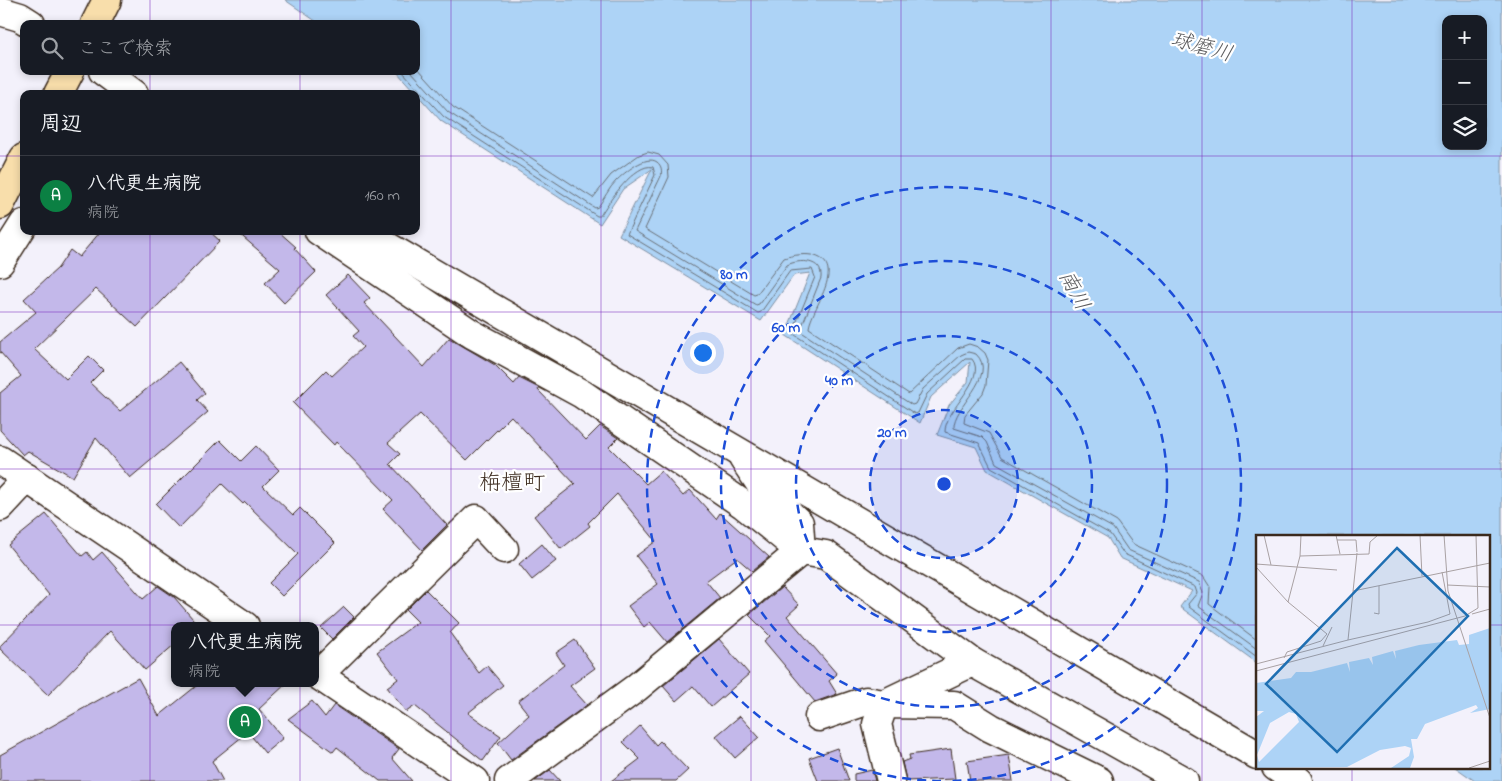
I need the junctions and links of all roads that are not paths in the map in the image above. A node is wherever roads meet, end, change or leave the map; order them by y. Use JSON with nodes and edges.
{"nodes":[{"id":1,"x":107,"y":0,"type":"edge"},
{"id":2,"x":97,"y":20,"type":"edge"},
{"id":3,"x":68,"y":75,"type":"edge"},
{"id":4,"x":108,"y":75,"type":"edge"},
{"id":5,"x":60,"y":90,"type":"edge"},
{"id":6,"x":129,"y":90,"type":"edge"},
{"id":7,"x":20,"y":166,"type":"edge"},
{"id":8,"x":0,"y":205,"type":"edge"},
{"id":9,"x":20,"y":230,"type":"edge"},
{"id":10,"x":324,"y":235,"type":"edge"},
{"id":11,"x":368,"y":235,"type":"edge"},
{"id":12,"x":0,"y":262,"type":"edge"},
{"id":13,"x":639,"y":434,"type":"junction"},
{"id":14,"x":0,"y":460,"type":"edge"},
{"id":15,"x":746,"y":463,"type":"junction"},
{"id":16,"x":26,"y":478,"type":"junction"},
{"id":17,"x":0,"y":508,"type":"edge"},
{"id":18,"x":504,"y":549,"type":"dead end"},
{"id":19,"x":801,"y":550,"type":"junction"},
{"id":20,"x":239,"y":622,"type":"edge"},
{"id":21,"x":963,"y":667,"type":"junction"},
{"id":22,"x":319,"y":671,"type":"edge"},
{"id":23,"x":319,"y":676,"type":"edge"},
{"id":24,"x":884,"y":704,"type":"junction"},
{"id":25,"x":819,"y":717,"type":"dead end"},
{"id":26,"x":991,"y":728,"type":"junction"},
{"id":27,"x":1256,"y":754,"type":"edge"},
{"id":28,"x":1278,"y":768,"type":"edge"},
{"id":29,"x":475,"y":781,"type":"edge"},
{"id":30,"x":510,"y":781,"type":"edge"},
{"id":31,"x":891,"y":781,"type":"edge"},
{"id":32,"x":1099,"y":781,"type":"edge"},
{"id":33,"x":1184,"y":781,"type":"edge"},
{"id":34,"x":1298,"y":781,"type":"edge"}],
"edges":[{"from":1,"to":2,"type":"main road"},
{"from":3,"to":5,"type":"main road"},
{"from":4,"to":6,"type":"street"},
{"from":7,"to":8,"type":"main road"},
{"from":9,"to":12,"type":"street"},
{"from":10,"to":13,"type":"street"},
{"from":11,"to":15,"type":"street"},
{"from":13,"to":15,"type":"street"},
{"from":13,"to":19,"type":"street"},
{"from":14,"to":16,"type":"street"},
{"from":15,"to":19,"type":"street"},
{"from":15,"to":27,"type":"street"},
{"from":16,"to":17,"type":"street"},
{"from":16,"to":20,"type":"street"},
{"from":18,"to":22,"type":"street"},
{"from":19,"to":21,"type":"street"},
{"from":19,"to":30,"type":"street"},
{"from":21,"to":24,"type":"street"},
{"from":21,"to":26,"type":"street"},
{"from":21,"to":33,"type":"street"},
{"from":23,"to":29,"type":"street"},
{"from":24,"to":25,"type":"street"},
{"from":24,"to":26,"type":"street"},
{"from":24,"to":31,"type":"street"},
{"from":26,"to":32,"type":"street"},
{"from":28,"to":34,"type":"street"}]}
